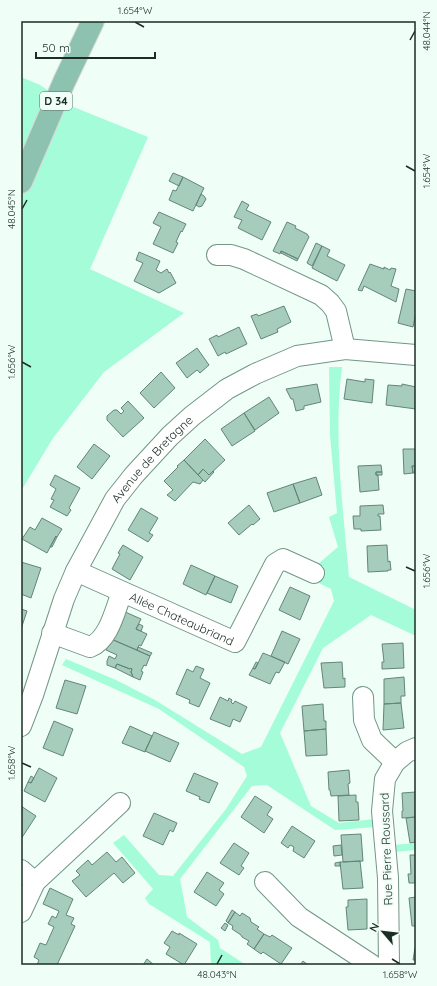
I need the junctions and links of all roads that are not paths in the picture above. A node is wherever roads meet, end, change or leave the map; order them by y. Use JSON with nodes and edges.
{"nodes":[{"id":1,"x":92,"y":21,"type":"edge"},
{"id":2,"x":21,"y":182,"type":"edge"},
{"id":3,"x":217,"y":255,"type":"dead end"},
{"id":4,"x":345,"y":349,"type":"junction"},
{"id":5,"x":416,"y":355,"type":"edge"},
{"id":6,"x":76,"y":571,"type":"junction"},
{"id":7,"x":314,"y":573,"type":"dead end"},
{"id":8,"x":122,"y":592,"type":"junction"},
{"id":9,"x":52,"y":633,"type":"junction"},
{"id":10,"x":363,"y":697,"type":"dead end"},
{"id":11,"x":21,"y":726,"type":"edge"},
{"id":12,"x":416,"y":748,"type":"edge"},
{"id":13,"x":396,"y":762,"type":"junction"},
{"id":14,"x":120,"y":803,"type":"dead end"},
{"id":15,"x":28,"y":876,"type":"edge"},
{"id":16,"x":265,"y":882,"type":"dead end"},
{"id":17,"x":21,"y":912,"type":"edge"},
{"id":18,"x":372,"y":965,"type":"edge"},
{"id":19,"x":389,"y":965,"type":"edge"}],
"edges":[{"from":1,"to":2,"type":"main road","number":"D 34"},
{"from":3,"to":4,"type":"street"},
{"from":4,"to":5,"type":"street","name":"Avenue de Bretagne"},
{"from":4,"to":6,"type":"street","name":"Avenue de Bretagne"},
{"from":6,"to":8,"type":"street","name":"Allée Chateaubriand"},
{"from":6,"to":9,"type":"street","name":"Avenue de Bretagne"},
{"from":7,"to":8,"type":"street","name":"Allée Chateaubriand"},
{"from":8,"to":9,"type":"street"},
{"from":9,"to":11,"type":"street","name":"Avenue de Bretagne"},
{"from":10,"to":13,"type":"street"},
{"from":12,"to":13,"type":"street","name":"Rue Pierre Roussard"},
{"from":13,"to":19,"type":"street","name":"Rue Pierre Roussard"},
{"from":14,"to":15,"type":"street"},
{"from":15,"to":17,"type":"street"},
{"from":16,"to":18,"type":"street"}]}
